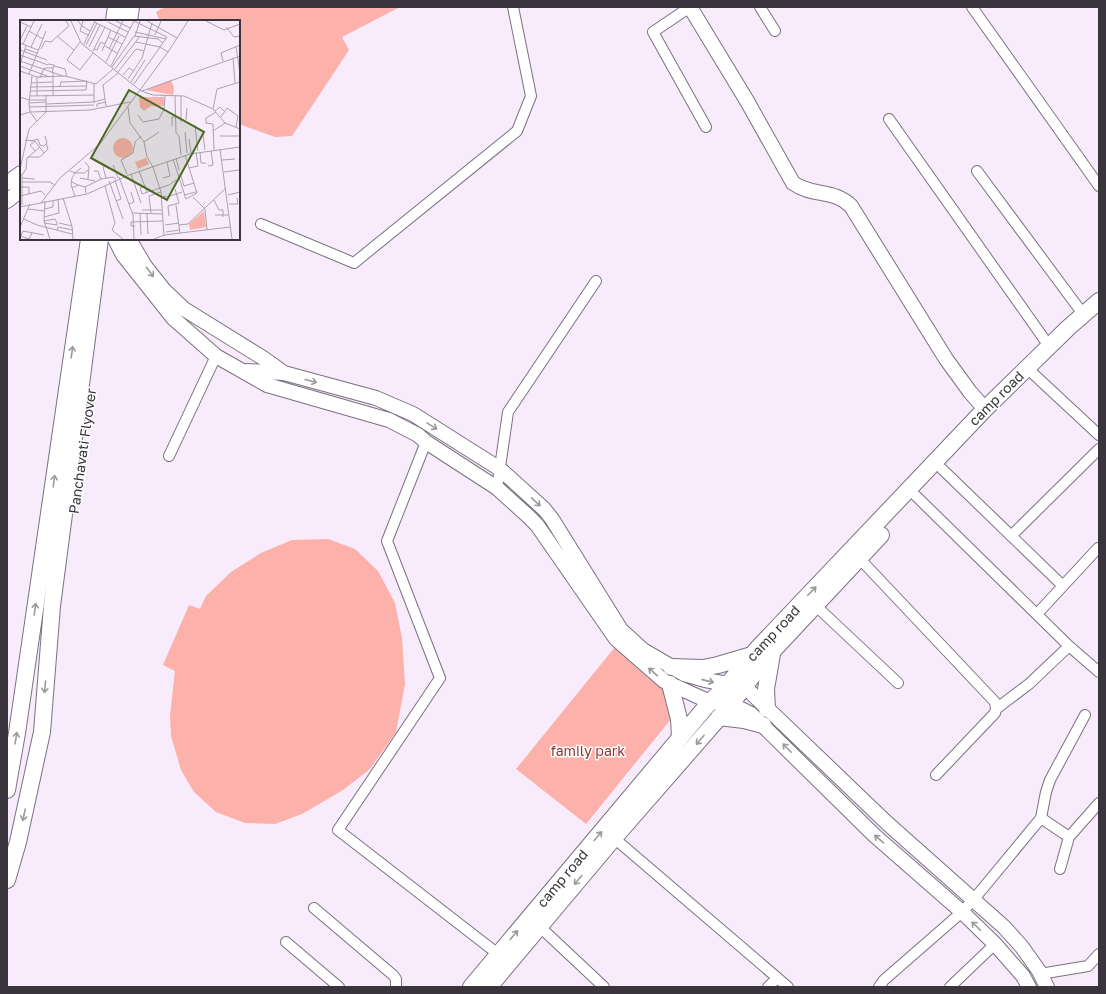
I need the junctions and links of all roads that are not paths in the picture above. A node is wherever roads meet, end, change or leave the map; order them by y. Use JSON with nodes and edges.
{"nodes":[{"id":1,"x":116,"y":7,"type":"edge"},
{"id":2,"x":131,"y":7,"type":"edge"},
{"id":3,"x":138,"y":7,"type":"edge"},
{"id":4,"x":513,"y":7,"type":"edge"},
{"id":5,"x":690,"y":7,"type":"edge"},
{"id":6,"x":760,"y":7,"type":"edge"},
{"id":7,"x":972,"y":7,"type":"edge"},
{"id":8,"x":114,"y":20,"type":"edge"},
{"id":9,"x":129,"y":20,"type":"edge"},
{"id":10,"x":136,"y":20,"type":"edge"},
{"id":11,"x":775,"y":31,"type":"dead end"},
{"id":12,"x":889,"y":119,"type":"dead end"},
{"id":13,"x":706,"y":127,"type":"dead end"},
{"id":14,"x":977,"y":171,"type":"dead end"},
{"id":15,"x":20,"y":173,"type":"edge"},
{"id":16,"x":7,"y":183,"type":"edge"},
{"id":17,"x":1099,"y":186,"type":"edge"},
{"id":18,"x":20,"y":191,"type":"edge"},
{"id":19,"x":7,"y":201,"type":"edge"},
{"id":20,"x":261,"y":224,"type":"dead end"},
{"id":21,"x":89,"y":240,"type":"edge"},
{"id":22,"x":100,"y":240,"type":"edge"},
{"id":23,"x":110,"y":240,"type":"edge"},
{"id":24,"x":116,"y":240,"type":"edge"},
{"id":25,"x":129,"y":240,"type":"edge"},
{"id":26,"x":596,"y":281,"type":"dead end"},
{"id":27,"x":1099,"y":301,"type":"edge"},
{"id":28,"x":1099,"y":313,"type":"edge"},
{"id":29,"x":1083,"y":314,"type":"junction"},
{"id":30,"x":1049,"y":346,"type":"junction"},
{"id":31,"x":216,"y":356,"type":"junction"},
{"id":32,"x":1030,"y":370,"type":"junction"},
{"id":33,"x":245,"y":371,"type":"junction"},
{"id":34,"x":284,"y":373,"type":"junction"},
{"id":35,"x":985,"y":409,"type":"junction"},
{"id":36,"x":1099,"y":435,"type":"edge"},
{"id":37,"x":426,"y":442,"type":"junction"},
{"id":38,"x":1099,"y":449,"type":"edge"},
{"id":39,"x":169,"y":456,"type":"dead end"},
{"id":40,"x":500,"y":469,"type":"junction"},
{"id":41,"x":942,"y":469,"type":"junction"},
{"id":42,"x":497,"y":488,"type":"junction"},
{"id":43,"x":916,"y":496,"type":"junction"},
{"id":44,"x":1011,"y":536,"type":"junction"},
{"id":45,"x":1098,"y":548,"type":"dead end"},
{"id":46,"x":859,"y":558,"type":"junction"},
{"id":47,"x":1062,"y":586,"type":"junction"},
{"id":48,"x":815,"y":605,"type":"junction"},
{"id":49,"x":1037,"y":614,"type":"junction"},
{"id":50,"x":1070,"y":646,"type":"junction"},
{"id":51,"x":773,"y":650,"type":"junction"},
{"id":52,"x":752,"y":655,"type":"junction"},
{"id":53,"x":47,"y":661,"type":"junction"},
{"id":54,"x":1097,"y":666,"type":"edge"},
{"id":55,"x":671,"y":667,"type":"junction"},
{"id":56,"x":898,"y":683,"type":"dead end"},
{"id":57,"x":670,"y":684,"type":"junction"},
{"id":58,"x":727,"y":685,"type":"junction"},
{"id":59,"x":745,"y":688,"type":"junction"},
{"id":60,"x":710,"y":702,"type":"junction"},
{"id":61,"x":731,"y":704,"type":"junction"},
{"id":62,"x":767,"y":708,"type":"junction"},
{"id":63,"x":996,"y":709,"type":"junction"},
{"id":64,"x":1085,"y":715,"type":"dead end"},
{"id":65,"x":719,"y":718,"type":"junction"},
{"id":66,"x":763,"y":725,"type":"junction"},
{"id":67,"x":680,"y":738,"type":"junction"},
{"id":68,"x":936,"y":775,"type":"dead end"},
{"id":69,"x":7,"y":790,"type":"edge"},
{"id":70,"x":1099,"y":803,"type":"edge"},
{"id":71,"x":1041,"y":818,"type":"junction"},
{"id":72,"x":1069,"y":837,"type":"junction"},
{"id":73,"x":614,"y":838,"type":"junction"},
{"id":74,"x":1060,"y":869,"type":"dead end"},
{"id":75,"x":7,"y":880,"type":"edge"},
{"id":76,"x":974,"y":899,"type":"junction"},
{"id":77,"x":314,"y":908,"type":"dead end"},
{"id":78,"x":962,"y":912,"type":"junction"},
{"id":79,"x":539,"y":926,"type":"junction"},
{"id":80,"x":286,"y":942,"type":"dead end"},
{"id":81,"x":995,"y":944,"type":"junction"},
{"id":82,"x":498,"y":954,"type":"junction"},
{"id":83,"x":1099,"y":954,"type":"edge"},
{"id":84,"x":1040,"y":974,"type":"junction"},
{"id":85,"x":777,"y":978,"type":"junction"},
{"id":86,"x":339,"y":987,"type":"edge"},
{"id":87,"x":396,"y":987,"type":"edge"},
{"id":88,"x":471,"y":987,"type":"edge"},
{"id":89,"x":489,"y":987,"type":"edge"},
{"id":90,"x":604,"y":987,"type":"edge"},
{"id":91,"x":768,"y":987,"type":"edge"},
{"id":92,"x":788,"y":987,"type":"edge"},
{"id":93,"x":879,"y":987,"type":"edge"},
{"id":94,"x":950,"y":987,"type":"edge"},
{"id":95,"x":1029,"y":987,"type":"edge"},
{"id":96,"x":1047,"y":987,"type":"edge"}],
"edges":[{"from":1,"to":8,"type":"main road"},
{"from":2,"to":9,"type":"main road"},
{"from":3,"to":10,"type":"main road"},
{"from":4,"to":20,"type":"street"},
{"from":5,"to":13,"type":"street"},
{"from":5,"to":35,"type":"street"},
{"from":6,"to":11,"type":"street"},
{"from":7,"to":17,"type":"street"},
{"from":12,"to":30,"type":"street"},
{"from":14,"to":29,"type":"street"},
{"from":15,"to":16,"type":"street"},
{"from":18,"to":19,"type":"street"},
{"from":69,"to":21,"type":"main road","one_way":true},
{"from":22,"to":53,"type":"main road"},
{"from":23,"to":53,"type":"main road","name":"Panchavati Flyover"},
{"from":24,"to":31,"type":"street"},
{"from":25,"to":34,"type":"street","one_way":true},
{"from":26,"to":40,"type":"street"},
{"from":27,"to":29,"type":"main road","name":"camp road"},
{"from":28,"to":32,"type":"main road","name":"camp road"},
{"from":29,"to":30,"type":"main road","name":"camp road"},
{"from":30,"to":32,"type":"main road","name":"camp road"},
{"from":31,"to":33,"type":"street"},
{"from":31,"to":39,"type":"street"},
{"from":32,"to":35,"type":"main road","name":"camp road"},
{"from":32,"to":36,"type":"street"},
{"from":32,"to":41,"type":"main road","name":"camp road"},
{"from":33,"to":34,"type":"street"},
{"from":33,"to":37,"type":"street"},
{"from":34,"to":40,"type":"street","one_way":true},
{"from":52,"to":35,"type":"main road","name":"camp road","one_way":true},
{"from":37,"to":42,"type":"street"},
{"from":37,"to":82,"type":"street"},
{"from":38,"to":44,"type":"street"},
{"from":40,"to":42,"type":"street"},
{"from":40,"to":55,"type":"street","one_way":true},
{"from":41,"to":43,"type":"main road","name":"camp road"},
{"from":41,"to":44,"type":"street"},
{"from":57,"to":42,"type":"street","one_way":true},
{"from":43,"to":46,"type":"main road","name":"camp road"},
{"from":43,"to":49,"type":"street"},
{"from":44,"to":47,"type":"street"},
{"from":45,"to":47,"type":"street"},
{"from":46,"to":48,"type":"main road","name":"camp road"},
{"from":46,"to":63,"type":"street"},
{"from":47,"to":49,"type":"street"},
{"from":48,"to":51,"type":"main road","name":"camp road"},
{"from":48,"to":56,"type":"street"},
{"from":49,"to":50,"type":"street"},
{"from":50,"to":54,"type":"street"},
{"from":50,"to":63,"type":"street"},
{"from":51,"to":59,"type":"main road","name":"camp road"},
{"from":51,"to":62,"type":"main road"},
{"from":52,"to":55,"type":"main road"},
{"from":52,"to":58,"type":"main road","name":"camp road"},
{"from":53,"to":75,"type":"main road","one_way":true},
{"from":55,"to":58,"type":"street","one_way":true},
{"from":57,"to":60,"type":"street"},
{"from":57,"to":67,"type":"main road"},
{"from":58,"to":59,"type":"street"},
{"from":58,"to":60,"type":"main road","name":"camp road"},
{"from":59,"to":61,"type":"main road","name":"camp road"},
{"from":59,"to":62,"type":"street"},
{"from":60,"to":61,"type":"street"},
{"from":60,"to":67,"type":"main road","name":"camp road"},
{"from":61,"to":65,"type":"main road","name":"camp road"},
{"from":61,"to":66,"type":"street"},
{"from":62,"to":76,"type":"street"},
{"from":63,"to":68,"type":"street"},
{"from":64,"to":71,"type":"street"},
{"from":65,"to":66,"type":"main road"},
{"from":65,"to":73,"type":"main road","name":"camp road","one_way":true},
{"from":78,"to":66,"type":"street","one_way":true},
{"from":82,"to":67,"type":"main road","name":"camp road","one_way":true},
{"from":70,"to":72,"type":"street"},
{"from":71,"to":72,"type":"street"},
{"from":71,"to":76,"type":"street"},
{"from":72,"to":74,"type":"street"},
{"from":73,"to":79,"type":"main road","name":"camp road","one_way":true},
{"from":73,"to":85,"type":"street"},
{"from":76,"to":78,"type":"street"},
{"from":76,"to":84,"type":"street"},
{"from":77,"to":87,"type":"street"},
{"from":81,"to":78,"type":"street","one_way":true},
{"from":78,"to":93,"type":"street"},
{"from":79,"to":89,"type":"main road","name":"camp road"},
{"from":79,"to":90,"type":"street"},
{"from":80,"to":86,"type":"street"},
{"from":81,"to":94,"type":"street"},
{"from":81,"to":95,"type":"street"},
{"from":82,"to":88,"type":"main road","name":"camp road"},
{"from":83,"to":84,"type":"street"},
{"from":84,"to":96,"type":"street"},
{"from":85,"to":91,"type":"street"},
{"from":85,"to":92,"type":"street"}]}
